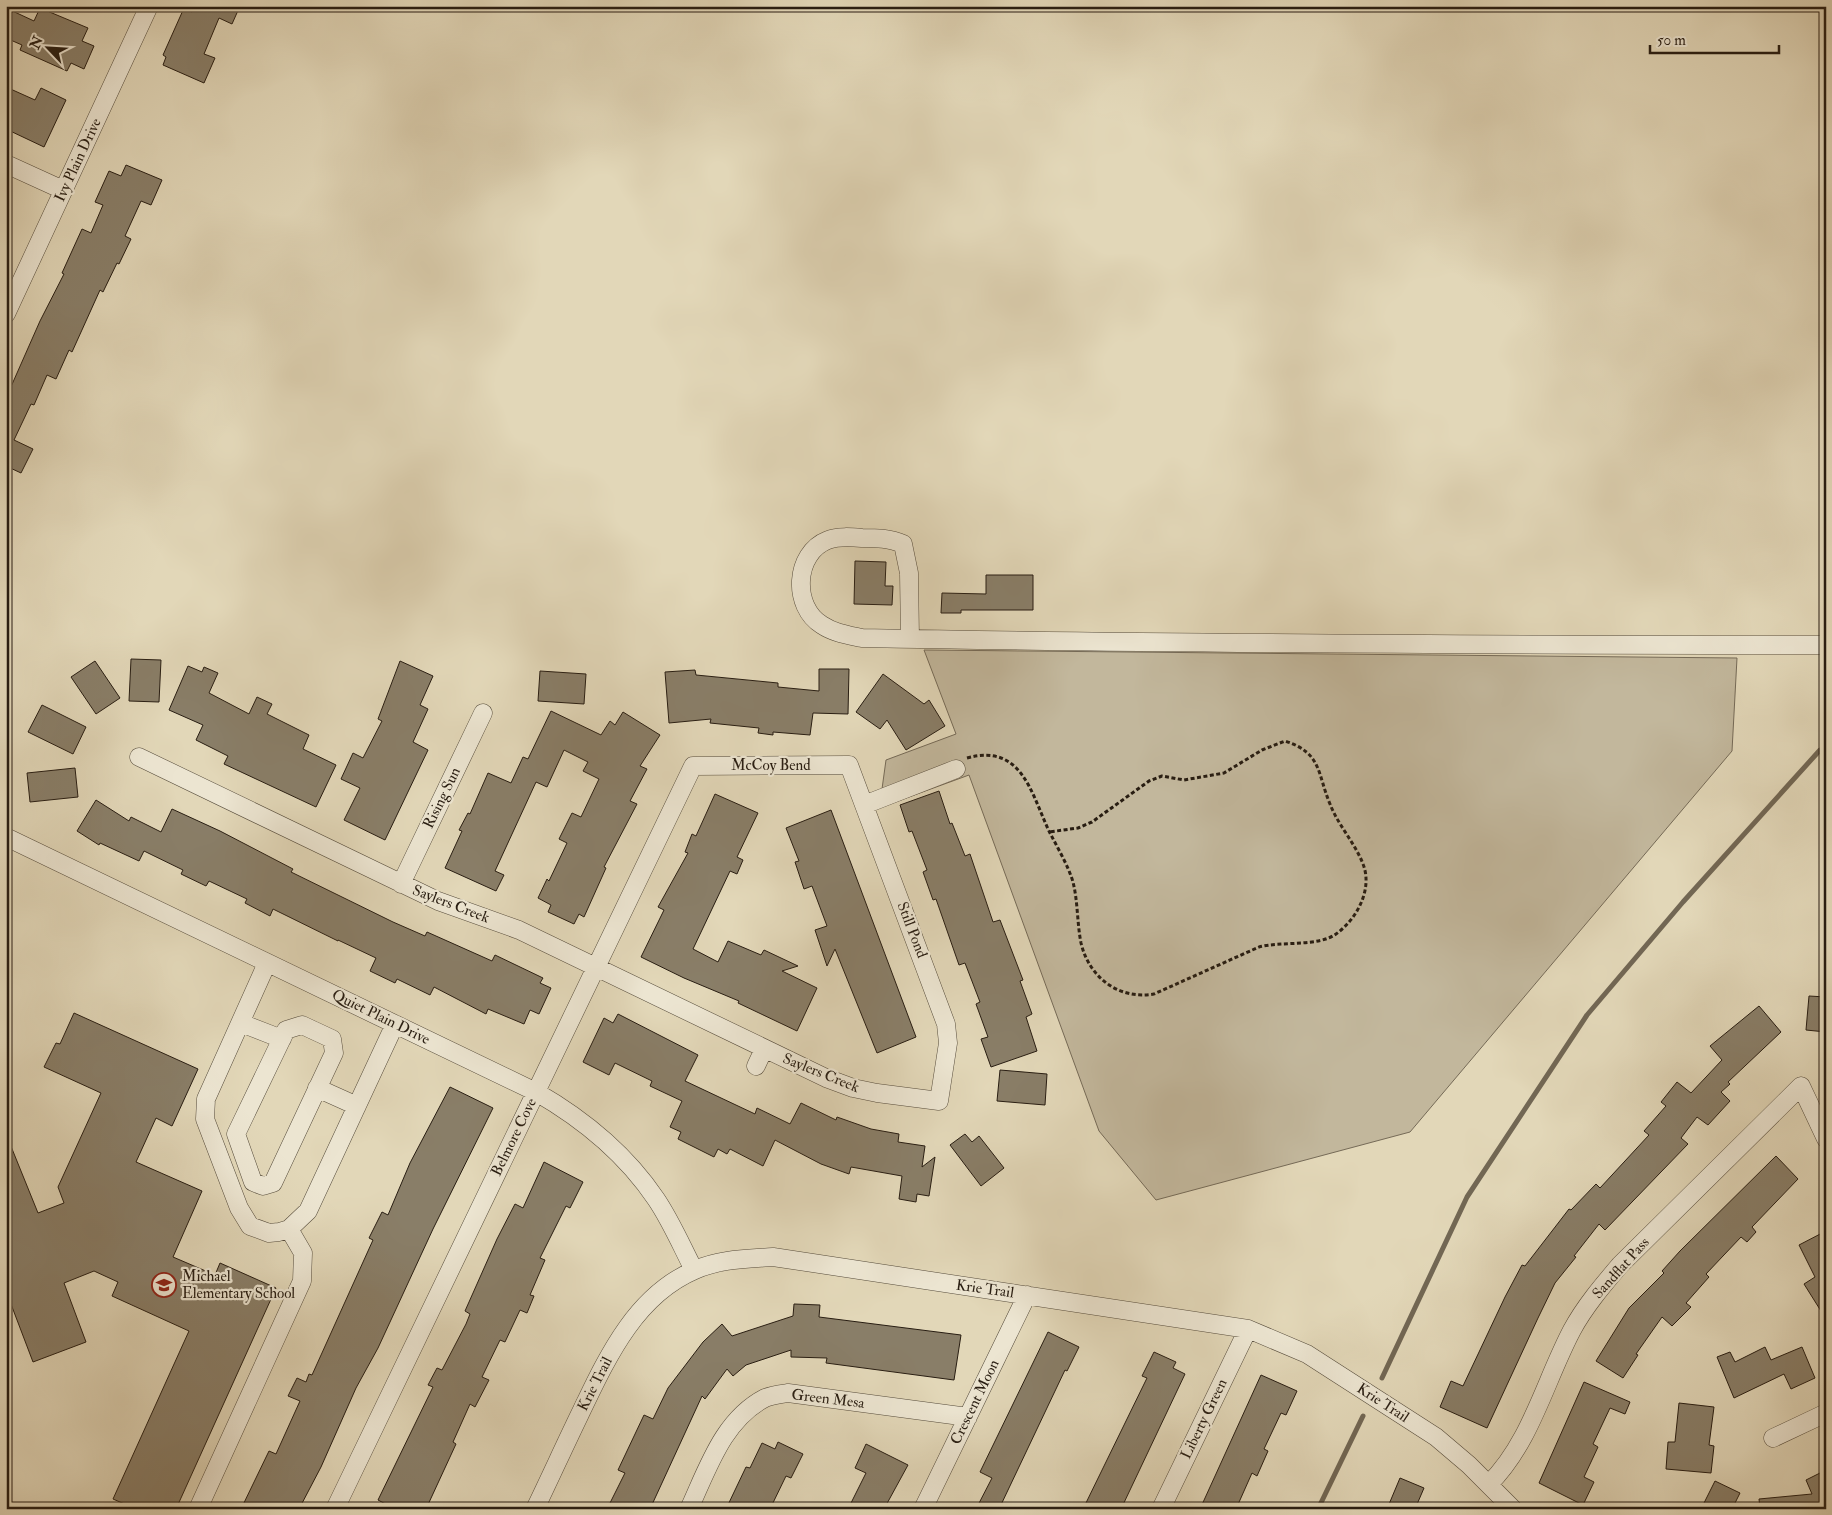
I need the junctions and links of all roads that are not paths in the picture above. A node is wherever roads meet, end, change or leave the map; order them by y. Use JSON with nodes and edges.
{"nodes":[{"id":1,"x":144,"y":8,"type":"edge"},
{"id":2,"x":6,"y":164,"type":"edge"},
{"id":3,"x":63,"y":190,"type":"junction"},
{"id":4,"x":6,"y":314,"type":"edge"},
{"id":5,"x":910,"y":639,"type":"junction"},
{"id":6,"x":1826,"y":645,"type":"edge"},
{"id":7,"x":483,"y":713,"type":"dead end"},
{"id":8,"x":138,"y":756,"type":"dead end"},
{"id":9,"x":849,"y":765,"type":"joint"},
{"id":10,"x":693,"y":766,"type":"joint"},
{"id":11,"x":956,"y":768,"type":"road end"},
{"id":12,"x":864,"y":805,"type":"junction"},
{"id":13,"x":6,"y":837,"type":"edge"},
{"id":14,"x":401,"y":884,"type":"junction"},
{"id":15,"x":267,"y":963,"type":"junction"},
{"id":16,"x":596,"y":967,"type":"junction"},
{"id":17,"x":241,"y":1023,"type":"junction"},
{"id":18,"x":395,"y":1024,"type":"junction"},
{"id":19,"x":282,"y":1039,"type":"junction"},
{"id":20,"x":764,"y":1049,"type":"junction"},
{"id":21,"x":756,"y":1066,"type":"dead end"},
{"id":22,"x":317,"y":1088,"type":"junction"},
{"id":23,"x":536,"y":1092,"type":"junction"},
{"id":24,"x":939,"y":1101,"type":"joint"},
{"id":25,"x":357,"y":1106,"type":"junction"},
{"id":26,"x":1826,"y":1139,"type":"edge"},
{"id":27,"x":290,"y":1229,"type":"junction"},
{"id":28,"x":694,"y":1270,"type":"junction"},
{"id":29,"x":1027,"y":1295,"type":"junction"},
{"id":30,"x":1248,"y":1328,"type":"junction"},
{"id":31,"x":1826,"y":1413,"type":"edge"},
{"id":32,"x":968,"y":1416,"type":"junction"},
{"id":33,"x":1773,"y":1438,"type":"dead end"},
{"id":34,"x":1489,"y":1484,"type":"junction"},
{"id":35,"x":198,"y":1509,"type":"edge"},
{"id":36,"x":336,"y":1509,"type":"edge"},
{"id":37,"x":535,"y":1509,"type":"edge"},
{"id":38,"x":689,"y":1509,"type":"edge"},
{"id":39,"x":923,"y":1509,"type":"edge"},
{"id":40,"x":1161,"y":1509,"type":"edge"},
{"id":41,"x":1513,"y":1509,"type":"edge"}],
"edges":[{"from":1,"to":3,"type":"street","name":"Ivy Plain Drive"},
{"from":2,"to":3,"type":"street"},
{"from":3,"to":4,"type":"street","name":"Ivy Plain Drive"},
{"from":5,"to":5,"type":"street"},
{"from":5,"to":6,"type":"street"},
{"from":7,"to":14,"type":"street","name":"Rising Sun"},
{"from":8,"to":14,"type":"street","name":"Saylers Creek"},
{"from":9,"to":10,"type":"street","name":"McCoy Bend"},
{"from":9,"to":12,"type":"street","name":"Still Pond"},
{"from":10,"to":16,"type":"street","name":"Belmore Cove"},
{"from":11,"to":12,"type":"street"},
{"from":12,"to":24,"type":"street","name":"Still Pond"},
{"from":13,"to":15,"type":"street","name":"Quiet Plain Drive"},
{"from":14,"to":16,"type":"street","name":"Saylers Creek"},
{"from":15,"to":17,"type":"street"},
{"from":15,"to":18,"type":"street","name":"Quiet Plain Drive"},
{"from":16,"to":20,"type":"street","name":"Saylers Creek"},
{"from":16,"to":23,"type":"street","name":"Belmore Cove"},
{"from":17,"to":19,"type":"street"},
{"from":17,"to":27,"type":"street"},
{"from":18,"to":23,"type":"street","name":"Quiet Plain Drive"},
{"from":18,"to":25,"type":"street"},
{"from":19,"to":22,"type":"street"},
{"from":19,"to":22,"type":"street"},
{"from":20,"to":21,"type":"street","name":"Saylers Creek"},
{"from":20,"to":24,"type":"street","name":"Saylers Creek"},
{"from":22,"to":25,"type":"street"},
{"from":23,"to":28,"type":"street","name":"Quiet Plain Drive"},
{"from":23,"to":36,"type":"street","name":"Belmore Cove"},
{"from":25,"to":27,"type":"street"},
{"from":26,"to":34,"type":"street","name":"Sandflat Pass"},
{"from":27,"to":35,"type":"street"},
{"from":28,"to":29,"type":"street","name":"Krie Trail"},
{"from":28,"to":37,"type":"street","name":"Krie Trail"},
{"from":29,"to":30,"type":"street","name":"Krie Trail"},
{"from":29,"to":32,"type":"street","name":"Crescent Moon"},
{"from":30,"to":34,"type":"street","name":"Krie Trail"},
{"from":30,"to":40,"type":"street","name":"Liberty Green"},
{"from":31,"to":33,"type":"street"},
{"from":32,"to":38,"type":"street","name":"Green Mesa"},
{"from":32,"to":39,"type":"street","name":"Crescent Moon"},
{"from":34,"to":41,"type":"street","name":"Krie Trail"}]}
